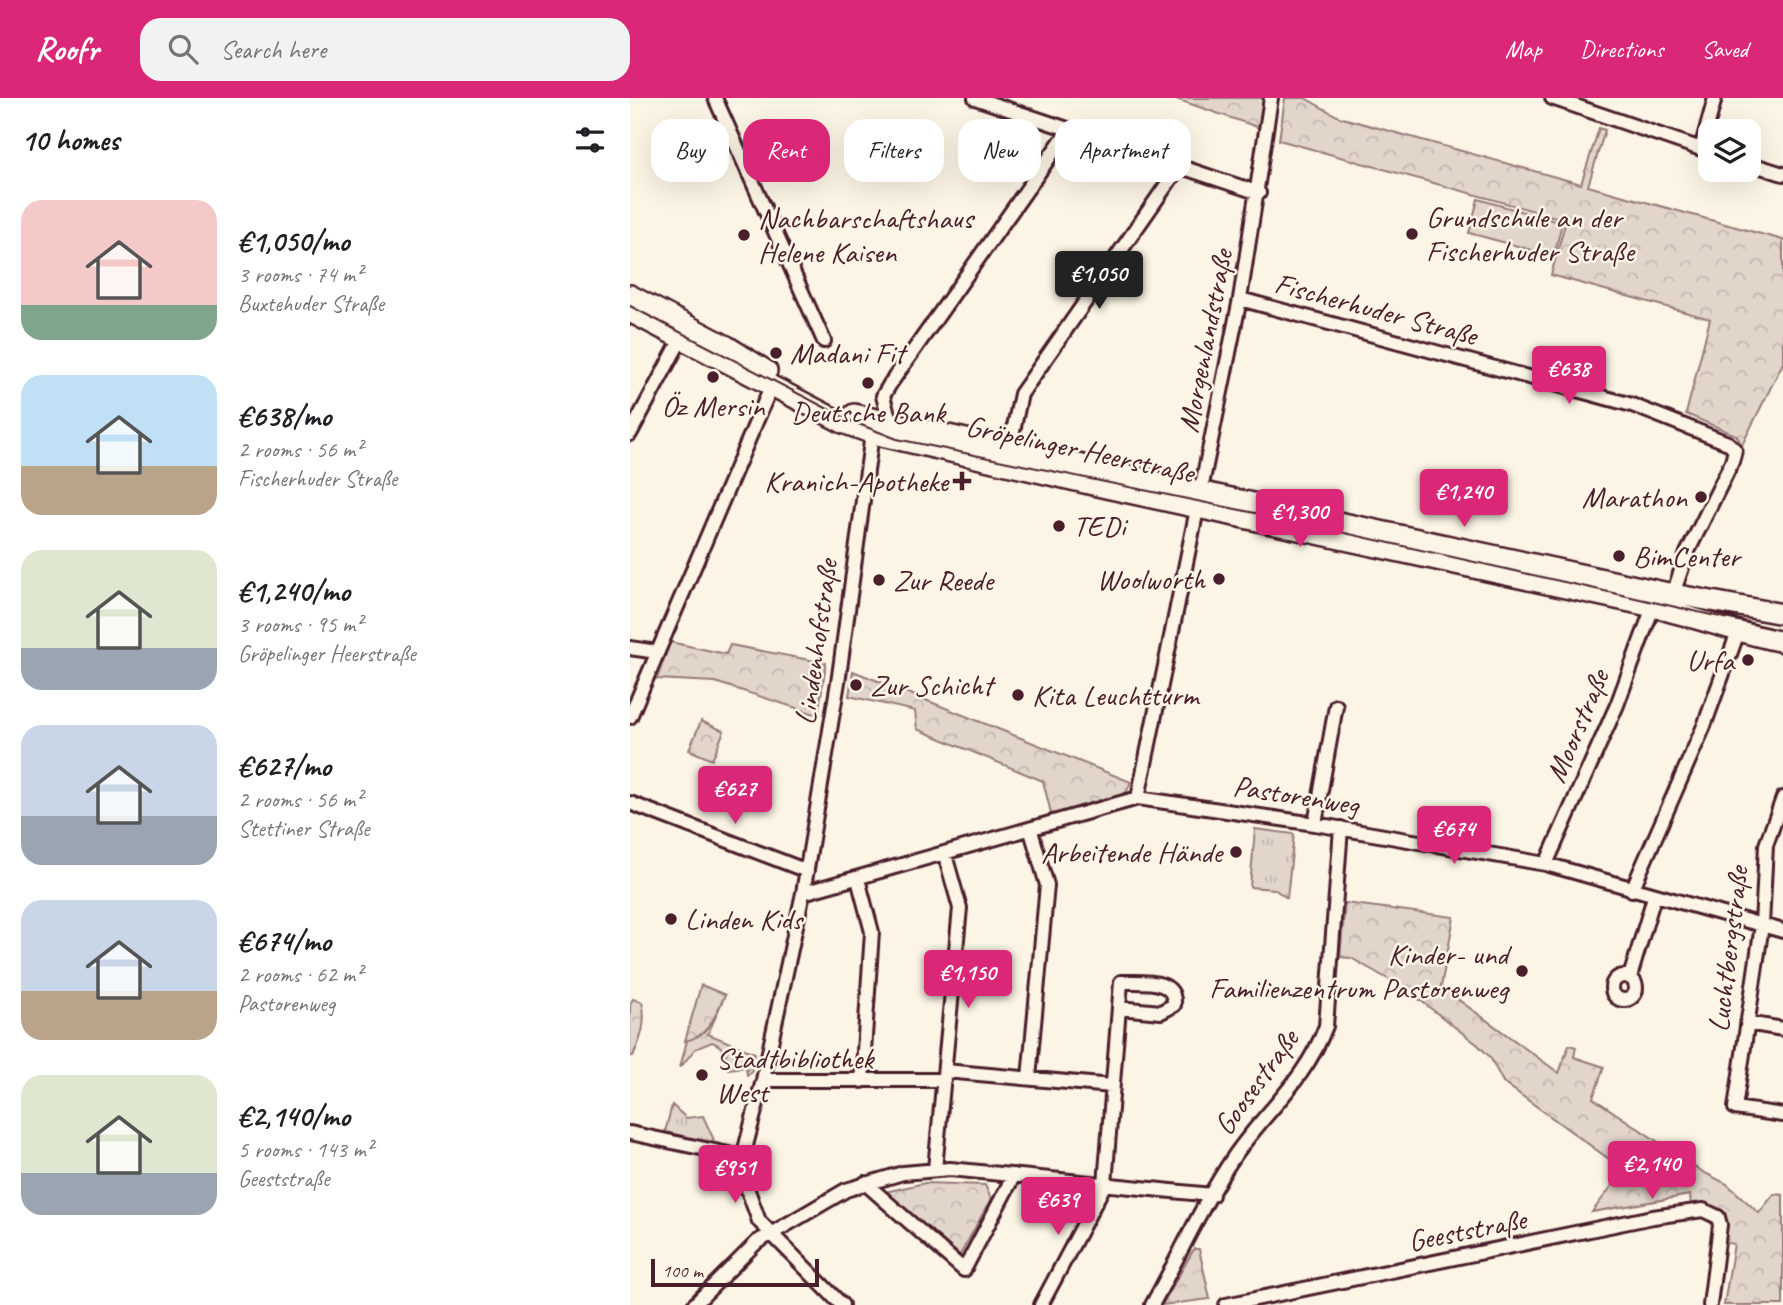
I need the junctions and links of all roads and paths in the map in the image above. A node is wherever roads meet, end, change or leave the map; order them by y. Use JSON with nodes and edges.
{"nodes":[{"id":1,"x":715,"y":98,"type":"edge"},
{"id":2,"x":975,"y":98,"type":"edge"},
{"id":3,"x":1271,"y":98,"type":"edge"},
{"id":4,"x":1552,"y":98,"type":"edge"},
{"id":5,"x":1715,"y":98,"type":"edge"},
{"id":6,"x":1711,"y":119,"type":"edge"},
{"id":7,"x":1055,"y":126,"type":"edge"},
{"id":8,"x":1698,"y":148,"type":"edge"},
{"id":9,"x":1055,"y":149,"type":"edge"},
{"id":10,"x":1761,"y":167,"type":"edge"},
{"id":11,"x":1191,"y":171,"type":"edge"},
{"id":12,"x":1783,"y":174,"type":"edge"},
{"id":13,"x":1169,"y":182,"type":"edge"},
{"id":14,"x":1259,"y":193,"type":"junction"},
{"id":15,"x":630,"y":295,"type":"edge"},
{"id":16,"x":1240,"y":299,"type":"junction"},
{"id":17,"x":630,"y":312,"type":"edge"},
{"id":18,"x":681,"y":339,"type":"junction"},
{"id":19,"x":824,"y":341,"type":"dead end"},
{"id":20,"x":771,"y":387,"type":"junction"},
{"id":21,"x":879,"y":425,"type":"junction"},
{"id":22,"x":630,"y":434,"type":"edge"},
{"id":23,"x":1009,"y":450,"type":"junction"},
{"id":24,"x":1200,"y":499,"type":"junction"},
{"id":25,"x":1673,"y":594,"type":"junction"},
{"id":26,"x":1653,"y":607,"type":"junction"},
{"id":27,"x":1783,"y":614,"type":"edge"},
{"id":28,"x":1738,"y":632,"type":"junction"},
{"id":29,"x":1783,"y":642,"type":"edge"},
{"id":30,"x":630,"y":648,"type":"edge"},
{"id":31,"x":657,"y":652,"type":"junction"},
{"id":32,"x":1336,"y":706,"type":"dead end"},
{"id":33,"x":630,"y":717,"type":"edge"},
{"id":34,"x":1783,"y":797,"type":"edge"},
{"id":35,"x":1138,"y":798,"type":"junction"},
{"id":36,"x":630,"y":803,"type":"edge"},
{"id":37,"x":1315,"y":824,"type":"junction"},
{"id":38,"x":1341,"y":828,"type":"junction"},
{"id":39,"x":1031,"y":831,"type":"junction"},
{"id":40,"x":945,"y":855,"type":"junction"},
{"id":41,"x":1546,"y":864,"type":"junction"},
{"id":42,"x":807,"y":871,"type":"junction"},
{"id":43,"x":858,"y":879,"type":"junction"},
{"id":44,"x":1632,"y":890,"type":"junction"},
{"id":45,"x":803,"y":893,"type":"junction"},
{"id":46,"x":1654,"y":897,"type":"junction"},
{"id":47,"x":1762,"y":925,"type":"junction"},
{"id":48,"x":1783,"y":931,"type":"edge"},
{"id":49,"x":1630,"y":977,"type":"dead end"},
{"id":50,"x":1119,"y":1008,"type":"junction"},
{"id":51,"x":1747,"y":1023,"type":"junction"},
{"id":52,"x":1783,"y":1030,"type":"edge"},
{"id":53,"x":945,"y":1075,"type":"junction"},
{"id":54,"x":1029,"y":1078,"type":"junction"},
{"id":55,"x":763,"y":1080,"type":"junction"},
{"id":56,"x":862,"y":1081,"type":"junction"},
{"id":57,"x":1112,"y":1086,"type":"junction"},
{"id":58,"x":1783,"y":1115,"type":"edge"},
{"id":59,"x":630,"y":1133,"type":"edge"},
{"id":60,"x":743,"y":1157,"type":"junction"},
{"id":61,"x":935,"y":1169,"type":"junction"},
{"id":62,"x":1014,"y":1175,"type":"junction"},
{"id":63,"x":865,"y":1182,"type":"junction"},
{"id":64,"x":1105,"y":1184,"type":"junction"},
{"id":65,"x":1212,"y":1195,"type":"junction"},
{"id":66,"x":771,"y":1234,"type":"junction"},
{"id":67,"x":694,"y":1305,"type":"edge"},
{"id":68,"x":842,"y":1305,"type":"edge"},
{"id":69,"x":1041,"y":1305,"type":"edge"},
{"id":70,"x":1152,"y":1305,"type":"edge"},
{"id":71,"x":1226,"y":1305,"type":"edge"},
{"id":72,"x":1710,"y":1305,"type":"edge"}],
"edges":[{"from":1,"to":19,"type":"street"},
{"from":2,"to":7,"type":"street"},
{"from":3,"to":14,"type":"street","name":"Morgenlandstraße"},
{"from":4,"to":8,"type":"street"},
{"from":5,"to":6,"type":"street"},
{"from":9,"to":21,"type":"street","name":"Lindenhofstraße"},
{"from":10,"to":12,"type":"street"},
{"from":11,"to":14,"type":"street"},
{"from":13,"to":23,"type":"street"},
{"from":14,"to":16,"type":"street","name":"Morgenlandstraße"},
{"from":15,"to":21,"type":"main road","name":"Gröpelinger Heerstraße"},
{"from":16,"to":24,"type":"street","name":"Morgenlandstraße"},
{"from":16,"to":25,"type":"street","name":"Fischerhuder Straße"},
{"from":17,"to":18,"type":"main road","name":"Gröpelinger Heerstraße"},
{"from":18,"to":20,"type":"main road","name":"Gröpelinger Heerstraße"},
{"from":18,"to":22,"type":"street"},
{"from":20,"to":21,"type":"main road","name":"Gröpelinger Heerstraße"},
{"from":20,"to":31,"type":"street"},
{"from":21,"to":23,"type":"main road","name":"Gröpelinger Heerstraße"},
{"from":21,"to":24,"type":"main road","name":"Gröpelinger Heerstraße"},
{"from":21,"to":42,"type":"street","name":"Lindenhofstraße"},
{"from":23,"to":24,"type":"main road","name":"Gröpelinger Heerstraße"},
{"from":24,"to":25,"type":"main road","name":"Gröpelinger Heerstraße"},
{"from":24,"to":26,"type":"main road","name":"Gröpelinger Heerstraße"},
{"from":24,"to":35,"type":"street","name":"Morgenlandstraße"},
{"from":25,"to":27,"type":"main road","name":"Gröpelinger Heerstraße"},
{"from":26,"to":28,"type":"main road","name":"Gröpelinger Heerstraße"},
{"from":26,"to":41,"type":"street","name":"Moorstraße"},
{"from":28,"to":29,"type":"main road","name":"Gröpelinger Heerstraße"},
{"from":28,"to":44,"type":"street"},
{"from":30,"to":31,"type":"street"},
{"from":31,"to":33,"type":"street"},
{"from":32,"to":37,"type":"street"},
{"from":34,"to":47,"type":"street","name":"Luchtbergstraße"},
{"from":35,"to":37,"type":"street","name":"Pastorenweg"},
{"from":35,"to":39,"type":"street","name":"Pastorenweg"},
{"from":36,"to":42,"type":"street"},
{"from":37,"to":38,"type":"street","name":"Pastorenweg"},
{"from":38,"to":41,"type":"street","name":"Pastorenweg"},
{"from":38,"to":65,"type":"street","name":"Goosestraße"},
{"from":39,"to":40,"type":"street","name":"Pastorenweg"},
{"from":39,"to":54,"type":"street"},
{"from":40,"to":43,"type":"street","name":"Pastorenweg"},
{"from":40,"to":53,"type":"street"},
{"from":41,"to":44,"type":"street","name":"Pastorenweg"},
{"from":42,"to":45,"type":"street","name":"Lindenhofstraße"},
{"from":43,"to":45,"type":"street","name":"Pastorenweg"},
{"from":43,"to":56,"type":"street"},
{"from":44,"to":46,"type":"street","name":"Pastorenweg"},
{"from":45,"to":55,"type":"street","name":"Lindenhofstraße"},
{"from":46,"to":47,"type":"street","name":"Pastorenweg"},
{"from":46,"to":49,"type":"street"},
{"from":47,"to":48,"type":"street","name":"Pastorenweg"},
{"from":47,"to":51,"type":"street","name":"Luchtbergstraße"},
{"from":50,"to":50,"type":"street"},
{"from":50,"to":57,"type":"street"},
{"from":51,"to":52,"type":"street"},
{"from":51,"to":58,"type":"street","name":"Luchtbergstraße"},
{"from":53,"to":54,"type":"street"},
{"from":53,"to":56,"type":"street"},
{"from":53,"to":61,"type":"street"},
{"from":54,"to":57,"type":"street"},
{"from":55,"to":56,"type":"street"},
{"from":55,"to":60,"type":"street","name":"Lindenhofstraße"},
{"from":57,"to":64,"type":"street"},
{"from":59,"to":60,"type":"street"},
{"from":60,"to":66,"type":"street"},
{"from":61,"to":62,"type":"street"},
{"from":61,"to":63,"type":"street"},
{"from":62,"to":63,"type":"street"},
{"from":62,"to":64,"type":"street"},
{"from":63,"to":66,"type":"street"},
{"from":64,"to":65,"type":"street"},
{"from":64,"to":69,"type":"street"},
{"from":65,"to":70,"type":"street","name":"Goosestraße"},
{"from":66,"to":67,"type":"street"},
{"from":66,"to":68,"type":"street"},
{"from":71,"to":72,"type":"street","name":"Geeststraße"}]}
